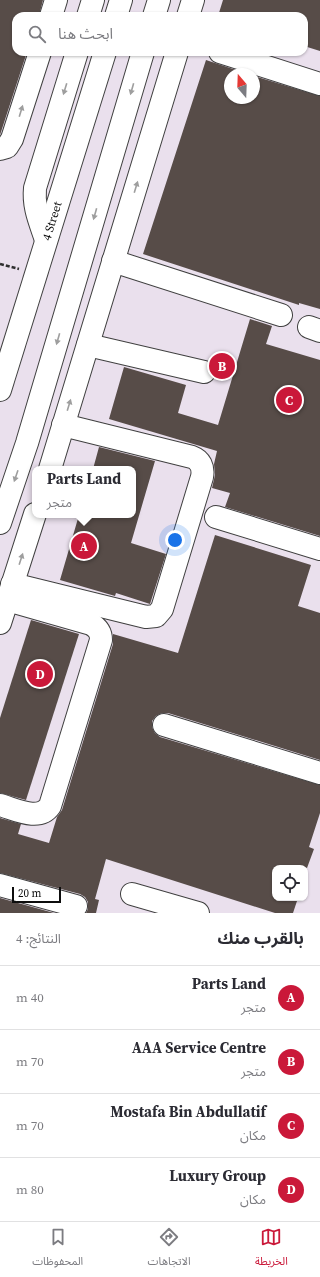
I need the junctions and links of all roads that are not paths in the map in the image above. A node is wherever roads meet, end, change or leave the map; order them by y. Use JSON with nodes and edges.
{"nodes":[{"id":1,"x":56,"y":0,"type":"edge"},
{"id":2,"x":93,"y":0,"type":"edge"},
{"id":3,"x":121,"y":0,"type":"edge"},
{"id":4,"x":159,"y":0,"type":"edge"},
{"id":5,"x":193,"y":0,"type":"edge"},
{"id":6,"x":52,"y":12,"type":"edge"},
{"id":7,"x":89,"y":12,"type":"edge"},
{"id":8,"x":117,"y":12,"type":"edge"},
{"id":9,"x":155,"y":12,"type":"edge"},
{"id":10,"x":189,"y":12,"type":"edge"},
{"id":11,"x":39,"y":56,"type":"edge"},
{"id":12,"x":76,"y":56,"type":"edge"},
{"id":13,"x":104,"y":56,"type":"edge"},
{"id":14,"x":142,"y":56,"type":"edge"},
{"id":15,"x":176,"y":56,"type":"edge"},
{"id":16,"x":232,"y":56,"type":"edge"},
{"id":17,"x":320,"y":84,"type":"edge"},
{"id":18,"x":4,"y":148,"type":"edge"},
{"id":19,"x":46,"y":240,"type":"junction"},
{"id":20,"x":113,"y":261,"type":"junction"},
{"id":21,"x":281,"y":315,"type":"dead end"},
{"id":22,"x":88,"y":345,"type":"junction"},
{"id":23,"x":6,"y":348,"type":"edge"},
{"id":24,"x":204,"y":372,"type":"dead end"},
{"id":25,"x":0,"y":390,"type":"edge"},
{"id":26,"x":63,"y":425,"type":"junction"},
{"id":27,"x":27,"y":443,"type":"junction"},
{"id":28,"x":52,"y":460,"type":"edge"},
{"id":29,"x":216,"y":517,"type":"dead end"},
{"id":30,"x":34,"y":518,"type":"edge"},
{"id":31,"x":0,"y":523,"type":"edge"},
{"id":32,"x":320,"y":549,"type":"edge"},
{"id":33,"x":10,"y":592,"type":"junction"},
{"id":34,"x":0,"y":623,"type":"edge"},
{"id":35,"x":164,"y":725,"type":"dead end"},
{"id":36,"x":320,"y":773,"type":"edge"},
{"id":37,"x":0,"y":805,"type":"edge"},
{"id":38,"x":0,"y":886,"type":"edge"},
{"id":39,"x":132,"y":894,"type":"dead end"},
{"id":40,"x":76,"y":906,"type":"dead end"},
{"id":41,"x":198,"y":913,"type":"edge"}],
"edges":[{"from":1,"to":6,"type":"street"},
{"from":2,"to":7,"type":"street"},
{"from":3,"to":8,"type":"street"},
{"from":4,"to":9,"type":"street"},
{"from":5,"to":10,"type":"street"},
{"from":18,"to":11,"type":"street","one_way":true},
{"from":12,"to":19,"type":"street","one_way":true},
{"from":13,"to":19,"type":"street","name":"4 Street"},
{"from":14,"to":27,"type":"street","one_way":true},
{"from":20,"to":15,"type":"street","one_way":true},
{"from":16,"to":17,"type":"street"},
{"from":19,"to":23,"type":"street","name":"4 Street"},
{"from":20,"to":21,"type":"street"},
{"from":20,"to":22,"type":"street"},
{"from":22,"to":24,"type":"street"},
{"from":26,"to":22,"type":"street","one_way":true},
{"from":23,"to":25,"type":"street","name":"4 Street"},
{"from":26,"to":28,"type":"street"},
{"from":26,"to":33,"type":"street"},
{"from":27,"to":28,"type":"street"},
{"from":27,"to":31,"type":"street","one_way":true},
{"from":29,"to":32,"type":"street"},
{"from":33,"to":30,"type":"street","one_way":true},
{"from":33,"to":34,"type":"street"},
{"from":33,"to":37,"type":"street"},
{"from":35,"to":36,"type":"street"},
{"from":38,"to":40,"type":"street"},
{"from":39,"to":41,"type":"street"}]}
